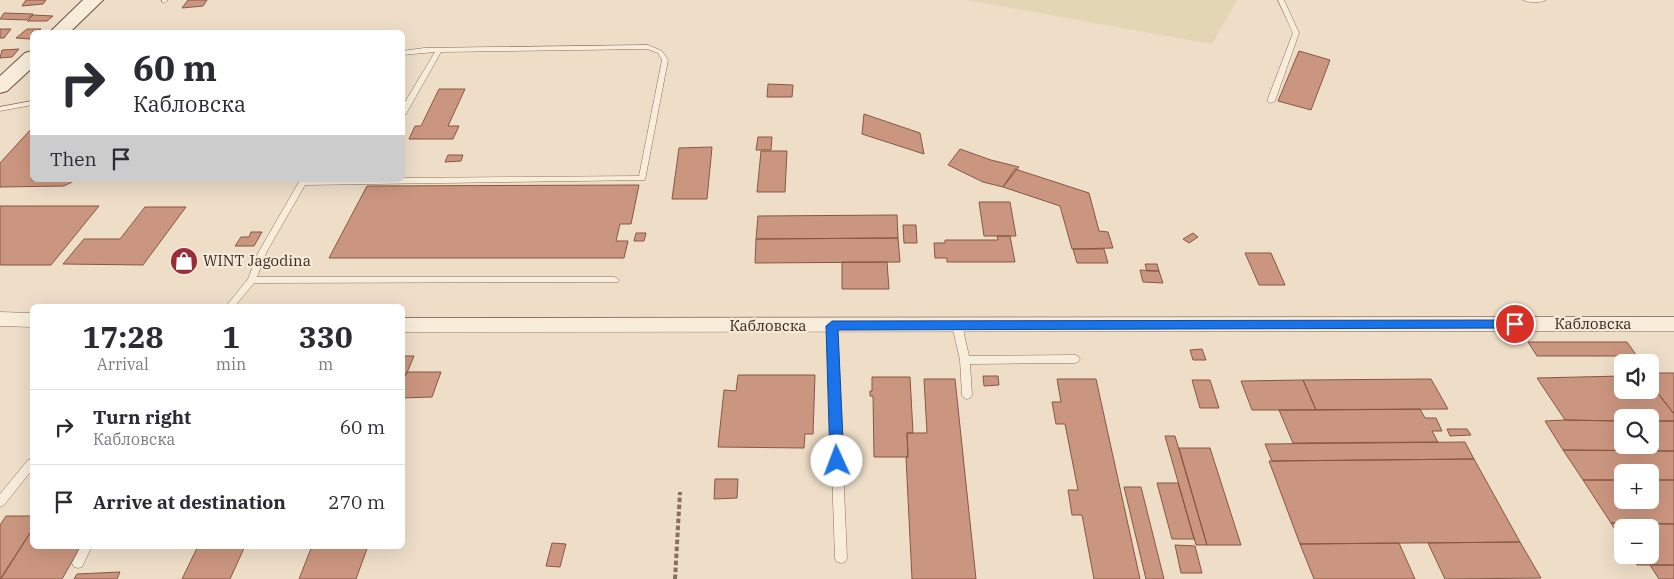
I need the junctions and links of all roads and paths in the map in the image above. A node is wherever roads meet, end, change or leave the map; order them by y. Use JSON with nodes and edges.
{"nodes":[{"id":1,"x":94,"y":0,"type":"edge"},
{"id":2,"x":1281,"y":0,"type":"edge"},
{"id":3,"x":1526,"y":0,"type":"edge"},
{"id":4,"x":1544,"y":0,"type":"edge"},
{"id":5,"x":61,"y":30,"type":"edge"},
{"id":6,"x":439,"y":50,"type":"junction"},
{"id":7,"x":405,"y":53,"type":"edge"},
{"id":8,"x":30,"y":59,"type":"edge"},
{"id":9,"x":0,"y":87,"type":"edge"},
{"id":10,"x":1271,"y":101,"type":"dead end"},
{"id":11,"x":30,"y":103,"type":"edge"},
{"id":12,"x":0,"y":109,"type":"edge"},
{"id":13,"x":405,"y":109,"type":"edge"},
{"id":14,"x":405,"y":180,"type":"edge"},
{"id":15,"x":302,"y":182,"type":"edge"},
{"id":16,"x":252,"y":280,"type":"junction"},
{"id":17,"x":615,"y":280,"type":"dead end"},
{"id":18,"x":232,"y":304,"type":"edge"},
{"id":19,"x":0,"y":319,"type":"edge"},
{"id":20,"x":30,"y":320,"type":"edge"},
{"id":21,"x":1674,"y":324,"type":"edge"},
{"id":22,"x":405,"y":325,"type":"edge"},
{"id":23,"x":957,"y":325,"type":"junction"},
{"id":24,"x":832,"y":326,"type":"junction"},
{"id":25,"x":1076,"y":359,"type":"dead end"},
{"id":26,"x":965,"y":360,"type":"junction"},
{"id":27,"x":967,"y":395,"type":"dead end"},
{"id":28,"x":30,"y":465,"type":"edge"},
{"id":29,"x":680,"y":492,"type":"dead end"},
{"id":30,"x":0,"y":502,"type":"edge"},
{"id":31,"x":86,"y":549,"type":"edge"},
{"id":32,"x":841,"y":558,"type":"dead end"},
{"id":33,"x":78,"y":564,"type":"dead end"},
{"id":34,"x":675,"y":579,"type":"edge"}],
"edges":[{"from":1,"to":5,"type":"main road"},
{"from":2,"to":10,"type":"lane"},
{"from":3,"to":4,"type":"lane"},
{"from":6,"to":7,"type":"lane"},
{"from":6,"to":13,"type":"lane"},
{"from":6,"to":14,"type":"lane"},
{"from":8,"to":9,"type":"main road"},
{"from":11,"to":12,"type":"lane"},
{"from":15,"to":16,"type":"lane"},
{"from":16,"to":17,"type":"lane"},
{"from":16,"to":18,"type":"lane"},
{"from":19,"to":20,"type":"street"},
{"from":21,"to":23,"type":"street","name":"Кабловска"},
{"from":22,"to":24,"type":"street","name":"Кабловска"},
{"from":23,"to":24,"type":"street","name":"Кабловска"},
{"from":23,"to":26,"type":"lane"},
{"from":24,"to":32,"type":"lane"},
{"from":25,"to":26,"type":"lane"},
{"from":26,"to":27,"type":"lane"},
{"from":28,"to":30,"type":"lane"},
{"from":29,"to":34,"type":"path"},
{"from":31,"to":33,"type":"lane"}]}
